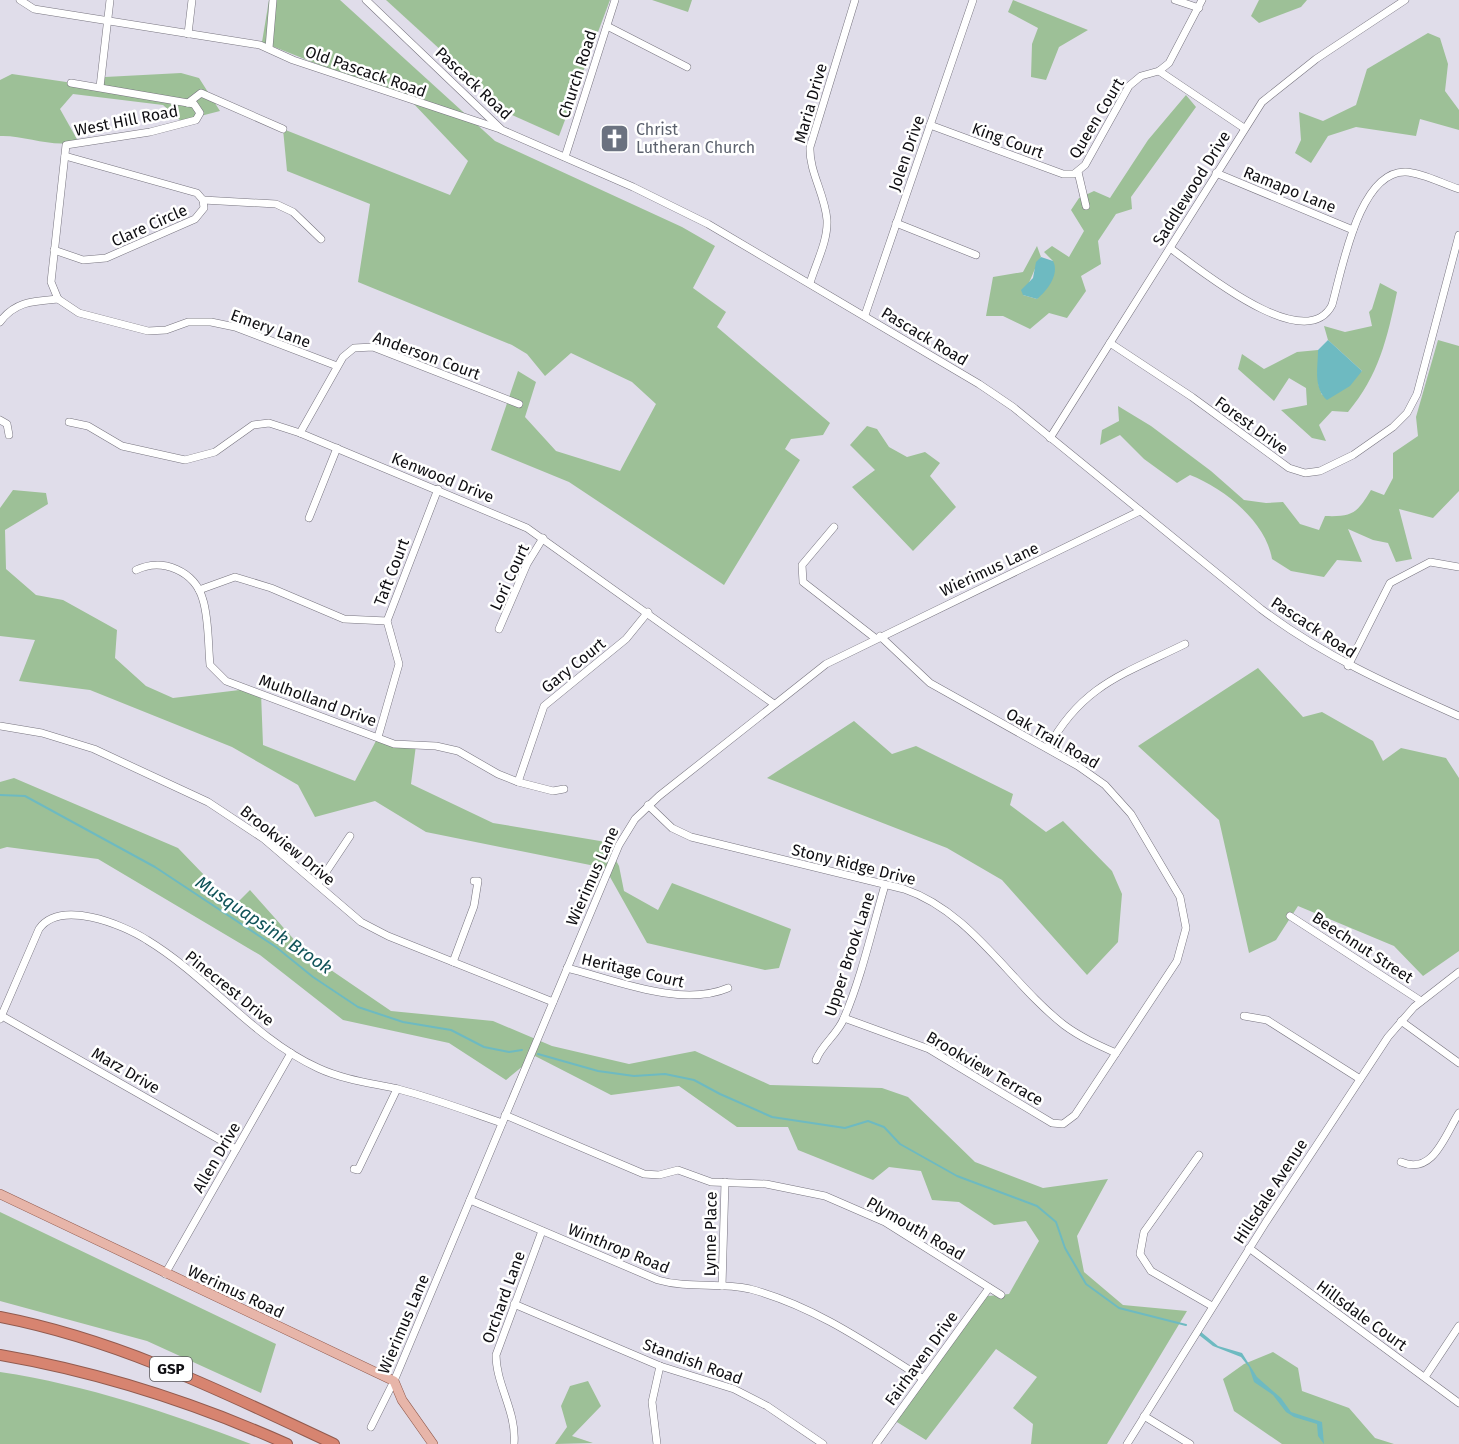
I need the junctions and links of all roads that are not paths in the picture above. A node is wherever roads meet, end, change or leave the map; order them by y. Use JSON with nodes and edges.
{"nodes":[{"id":1,"x":21,"y":0,"type":"edge"},
{"id":2,"x":110,"y":0,"type":"edge"},
{"id":3,"x":192,"y":0,"type":"edge"},
{"id":4,"x":273,"y":0,"type":"edge"},
{"id":5,"x":366,"y":0,"type":"edge"},
{"id":6,"x":615,"y":0,"type":"edge"},
{"id":7,"x":855,"y":0,"type":"edge"},
{"id":8,"x":973,"y":0,"type":"edge"},
{"id":9,"x":1175,"y":0,"type":"edge"},
{"id":10,"x":1202,"y":0,"type":"edge"},
{"id":11,"x":1405,"y":0,"type":"edge"},
{"id":12,"x":1199,"y":8,"type":"junction"},
{"id":13,"x":108,"y":21,"type":"junction"},
{"id":14,"x":607,"y":26,"type":"junction"},
{"id":15,"x":188,"y":34,"type":"junction"},
{"id":16,"x":269,"y":48,"type":"junction"},
{"id":17,"x":687,"y":67,"type":"dead end"},
{"id":18,"x":1159,"y":71,"type":"junction"},
{"id":19,"x":70,"y":83,"type":"dead end"},
{"id":20,"x":100,"y":87,"type":"junction"},
{"id":21,"x":188,"y":103,"type":"junction"},
{"id":22,"x":930,"y":126,"type":"junction"},
{"id":23,"x":1244,"y":128,"type":"junction"},
{"id":24,"x":283,"y":129,"type":"dead end"},
{"id":25,"x":502,"y":130,"type":"junction"},
{"id":26,"x":65,"y":156,"type":"junction"},
{"id":27,"x":565,"y":157,"type":"junction"},
{"id":28,"x":1078,"y":172,"type":"junction"},
{"id":29,"x":1216,"y":173,"type":"junction"},
{"id":30,"x":1459,"y":189,"type":"edge"},
{"id":31,"x":203,"y":200,"type":"junction"},
{"id":32,"x":1086,"y":206,"type":"dead end"},
{"id":33,"x":896,"y":223,"type":"junction"},
{"id":34,"x":1353,"y":230,"type":"junction"},
{"id":35,"x":1459,"y":235,"type":"edge"},
{"id":36,"x":321,"y":239,"type":"dead end"},
{"id":37,"x":1170,"y":248,"type":"junction"},
{"id":38,"x":54,"y":250,"type":"junction"},
{"id":39,"x":976,"y":255,"type":"dead end"},
{"id":40,"x":810,"y":283,"type":"junction"},
{"id":41,"x":58,"y":299,"type":"junction"},
{"id":42,"x":865,"y":315,"type":"junction"},
{"id":43,"x":0,"y":322,"type":"edge"},
{"id":44,"x":1110,"y":342,"type":"junction"},
{"id":45,"x":337,"y":366,"type":"junction"},
{"id":46,"x":519,"y":404,"type":"dead end"},
{"id":47,"x":0,"y":420,"type":"edge"},
{"id":48,"x":69,"y":422,"type":"dead end"},
{"id":49,"x":300,"y":433,"type":"junction"},
{"id":50,"x":9,"y":435,"type":"dead end"},
{"id":51,"x":1050,"y":438,"type":"junction"},
{"id":52,"x":337,"y":448,"type":"junction"},
{"id":53,"x":438,"y":489,"type":"junction"},
{"id":54,"x":1140,"y":511,"type":"junction"},
{"id":55,"x":309,"y":518,"type":"dead end"},
{"id":56,"x":834,"y":527,"type":"dead end"},
{"id":57,"x":543,"y":538,"type":"junction"},
{"id":58,"x":1459,"y":567,"type":"edge"},
{"id":59,"x":136,"y":570,"type":"dead end"},
{"id":60,"x":199,"y":590,"type":"junction"},
{"id":61,"x":648,"y":612,"type":"junction"},
{"id":62,"x":387,"y":621,"type":"junction"},
{"id":63,"x":499,"y":629,"type":"dead end"},
{"id":64,"x":878,"y":637,"type":"junction"},
{"id":65,"x":1185,"y":644,"type":"dead end"},
{"id":66,"x":1348,"y":666,"type":"junction"},
{"id":67,"x":774,"y":704,"type":"junction"},
{"id":68,"x":1459,"y":716,"type":"edge"},
{"id":69,"x":0,"y":726,"type":"edge"},
{"id":70,"x":378,"y":736,"type":"junction"},
{"id":71,"x":1048,"y":748,"type":"junction"},
{"id":72,"x":518,"y":782,"type":"junction"},
{"id":73,"x":564,"y":789,"type":"dead end"},
{"id":74,"x":648,"y":805,"type":"junction"},
{"id":75,"x":350,"y":836,"type":"dead end"},
{"id":76,"x":474,"y":881,"type":"dead end"},
{"id":77,"x":318,"y":884,"type":"junction"},
{"id":78,"x":885,"y":885,"type":"junction"},
{"id":79,"x":1290,"y":916,"type":"dead end"},
{"id":80,"x":453,"y":962,"type":"junction"},
{"id":81,"x":567,"y":968,"type":"junction"},
{"id":82,"x":1459,"y":972,"type":"edge"},
{"id":83,"x":728,"y":988,"type":"dead end"},
{"id":84,"x":1421,"y":1001,"type":"junction"},
{"id":85,"x":553,"y":1002,"type":"junction"},
{"id":86,"x":1244,"y":1016,"type":"dead end"},
{"id":87,"x":1,"y":1017,"type":"edge"},
{"id":88,"x":844,"y":1018,"type":"junction"},
{"id":89,"x":1401,"y":1021,"type":"junction"},
{"id":90,"x":291,"y":1053,"type":"junction"},
{"id":91,"x":1116,"y":1053,"type":"junction"},
{"id":92,"x":816,"y":1060,"type":"dead end"},
{"id":93,"x":1459,"y":1063,"type":"edge"},
{"id":94,"x":1360,"y":1079,"type":"junction"},
{"id":95,"x":397,"y":1089,"type":"junction"},
{"id":96,"x":1459,"y":1113,"type":"edge"},
{"id":97,"x":505,"y":1115,"type":"junction"},
{"id":98,"x":1075,"y":1115,"type":"joint"},
{"id":99,"x":501,"y":1123,"type":"junction"},
{"id":100,"x":237,"y":1149,"type":"junction"},
{"id":101,"x":1199,"y":1155,"type":"dead end"},
{"id":102,"x":1401,"y":1162,"type":"dead end"},
{"id":103,"x":354,"y":1169,"type":"dead end"},
{"id":104,"x":725,"y":1182,"type":"junction"},
{"id":105,"x":0,"y":1194,"type":"edge"},
{"id":106,"x":470,"y":1200,"type":"junction"},
{"id":107,"x":542,"y":1231,"type":"junction"},
{"id":108,"x":1249,"y":1248,"type":"junction"},
{"id":109,"x":165,"y":1274,"type":"junction"},
{"id":110,"x":722,"y":1286,"type":"junction"},
{"id":111,"x":989,"y":1288,"type":"junction"},
{"id":112,"x":1001,"y":1295,"type":"dead end"},
{"id":113,"x":514,"y":1304,"type":"junction"},
{"id":114,"x":1212,"y":1306,"type":"junction"},
{"id":115,"x":0,"y":1317,"type":"edge"},
{"id":116,"x":1459,"y":1326,"type":"edge"},
{"id":117,"x":0,"y":1355,"type":"edge"},
{"id":118,"x":660,"y":1366,"type":"junction"},
{"id":119,"x":1425,"y":1377,"type":"junction"},
{"id":120,"x":922,"y":1378,"type":"junction"},
{"id":121,"x":394,"y":1382,"type":"junction"},
{"id":122,"x":1459,"y":1403,"type":"edge"},
{"id":123,"x":1144,"y":1416,"type":"junction"},
{"id":124,"x":371,"y":1427,"type":"dead end"},
{"id":125,"x":287,"y":1444,"type":"edge"},
{"id":126,"x":334,"y":1444,"type":"edge"},
{"id":127,"x":433,"y":1444,"type":"edge"},
{"id":128,"x":514,"y":1444,"type":"edge"},
{"id":129,"x":657,"y":1444,"type":"edge"},
{"id":130,"x":823,"y":1444,"type":"edge"},
{"id":131,"x":876,"y":1444,"type":"edge"},
{"id":132,"x":1127,"y":1444,"type":"edge"},
{"id":133,"x":1190,"y":1444,"type":"edge"}],
"edges":[{"from":1,"to":13,"type":"street","name":"Old Pascack Road"},
{"from":2,"to":13,"type":"street"},
{"from":3,"to":15,"type":"street"},
{"from":4,"to":16,"type":"street"},
{"from":5,"to":25,"type":"street","name":"Pascack Road"},
{"from":6,"to":14,"type":"street","name":"Church Road"},
{"from":7,"to":40,"type":"street","name":"Maria Drive"},
{"from":8,"to":22,"type":"street","name":"Jolen Drive"},
{"from":9,"to":12,"type":"street"},
{"from":10,"to":12,"type":"street","name":"Queen Court"},
{"from":11,"to":23,"type":"street","name":"Saddlewood Drive"},
{"from":12,"to":18,"type":"street","name":"Queen Court"},
{"from":13,"to":15,"type":"street","name":"Old Pascack Road"},
{"from":13,"to":20,"type":"street"},
{"from":14,"to":17,"type":"street"},
{"from":14,"to":27,"type":"street","name":"Church Road"},
{"from":15,"to":16,"type":"street","name":"Old Pascack Road"},
{"from":16,"to":25,"type":"street","name":"Old Pascack Road"},
{"from":18,"to":23,"type":"street"},
{"from":18,"to":28,"type":"street","name":"Queen Court"},
{"from":19,"to":20,"type":"street","name":"West Hill Road"},
{"from":20,"to":21,"type":"street","name":"West Hill Road"},
{"from":21,"to":24,"type":"street"},
{"from":21,"to":26,"type":"street","name":"West Hill Road"},
{"from":22,"to":28,"type":"street","name":"King Court"},
{"from":22,"to":33,"type":"street","name":"Jolen Drive"},
{"from":23,"to":29,"type":"street","name":"Saddlewood Drive"},
{"from":25,"to":27,"type":"street","name":"Pascack Road"},
{"from":26,"to":31,"type":"street","name":"Clare Circle"},
{"from":26,"to":38,"type":"street","name":"West Hill Road"},
{"from":27,"to":40,"type":"street","name":"Pascack Road"},
{"from":28,"to":32,"type":"street"},
{"from":29,"to":34,"type":"street","name":"Ramapo Lane"},
{"from":29,"to":37,"type":"street","name":"Saddlewood Drive"},
{"from":30,"to":34,"type":"street"},
{"from":31,"to":36,"type":"street"},
{"from":31,"to":38,"type":"street","name":"Clare Circle"},
{"from":33,"to":39,"type":"street"},
{"from":33,"to":42,"type":"street","name":"Jolen Drive"},
{"from":34,"to":37,"type":"street"},
{"from":35,"to":44,"type":"street","name":"Forest Drive"},
{"from":37,"to":44,"type":"street","name":"Saddlewood Drive"},
{"from":38,"to":41,"type":"street","name":"West Hill Road"},
{"from":40,"to":42,"type":"street","name":"Pascack Road"},
{"from":41,"to":43,"type":"street"},
{"from":41,"to":45,"type":"street","name":"Emery Lane"},
{"from":42,"to":51,"type":"street","name":"Pascack Road"},
{"from":44,"to":51,"type":"street","name":"Saddlewood Drive"},
{"from":45,"to":46,"type":"street","name":"Anderson Court"},
{"from":45,"to":49,"type":"street","name":"Anderson Court"},
{"from":47,"to":50,"type":"street"},
{"from":48,"to":49,"type":"street","name":"Kenwood Drive"},
{"from":49,"to":52,"type":"street","name":"Kenwood Drive"},
{"from":51,"to":54,"type":"street","name":"Pascack Road"},
{"from":52,"to":53,"type":"street","name":"Kenwood Drive"},
{"from":52,"to":55,"type":"street"},
{"from":53,"to":57,"type":"street","name":"Kenwood Drive"},
{"from":53,"to":62,"type":"street","name":"Taft Court"},
{"from":54,"to":64,"type":"street","name":"Wierimus Lane"},
{"from":54,"to":66,"type":"street","name":"Pascack Road"},
{"from":56,"to":64,"type":"street","name":"Oak Trail Road"},
{"from":57,"to":61,"type":"street","name":"Kenwood Drive"},
{"from":57,"to":63,"type":"street","name":"Lori Court"},
{"from":58,"to":66,"type":"street"},
{"from":59,"to":60,"type":"street"},
{"from":60,"to":62,"type":"street"},
{"from":60,"to":70,"type":"street","name":"Mulholland Drive"},
{"from":61,"to":67,"type":"street","name":"Kenwood Drive"},
{"from":61,"to":72,"type":"street","name":"Gary Court"},
{"from":62,"to":70,"type":"street","name":"Taft Court"},
{"from":64,"to":67,"type":"street","name":"Wierimus Lane"},
{"from":64,"to":71,"type":"street","name":"Oak Trail Road"},
{"from":65,"to":71,"type":"street"},
{"from":66,"to":68,"type":"street","name":"Pascack Road"},
{"from":67,"to":74,"type":"street","name":"Wierimus Lane"},
{"from":69,"to":77,"type":"street","name":"Brookview Drive"},
{"from":70,"to":72,"type":"street","name":"Mulholland Drive"},
{"from":71,"to":91,"type":"street","name":"Oak Trail Road"},
{"from":72,"to":73,"type":"street","name":"Mulholland Drive"},
{"from":74,"to":78,"type":"street","name":"Stony Ridge Drive"},
{"from":74,"to":81,"type":"street","name":"Wierimus Lane"},
{"from":75,"to":77,"type":"street"},
{"from":76,"to":80,"type":"street"},
{"from":77,"to":80,"type":"street","name":"Brookview Drive"},
{"from":78,"to":88,"type":"street","name":"Upper Brook Lane"},
{"from":78,"to":91,"type":"street","name":"Stony Ridge Drive"},
{"from":79,"to":84,"type":"street","name":"Beechnut Street"},
{"from":80,"to":85,"type":"street","name":"Brookview Drive"},
{"from":81,"to":83,"type":"street","name":"Heritage Court"},
{"from":81,"to":85,"type":"street","name":"Wierimus Lane"},
{"from":82,"to":84,"type":"street","name":"Hillsdale Avenue"},
{"from":84,"to":89,"type":"street","name":"Hillsdale Avenue"},
{"from":85,"to":97,"type":"street","name":"Wierimus Lane"},
{"from":86,"to":94,"type":"street"},
{"from":87,"to":90,"type":"street","name":"Pinecrest Drive"},
{"from":87,"to":100,"type":"street","name":"Marz Drive"},
{"from":88,"to":92,"type":"street","name":"Upper Brook Lane"},
{"from":88,"to":98,"type":"street","name":"Brookview Terrace"},
{"from":89,"to":93,"type":"street"},
{"from":89,"to":94,"type":"street","name":"Hillsdale Avenue"},
{"from":90,"to":95,"type":"street","name":"Pinecrest Drive"},
{"from":90,"to":100,"type":"street","name":"Allen Drive"},
{"from":91,"to":98,"type":"street","name":"Oak Trail Road"},
{"from":94,"to":108,"type":"street","name":"Hillsdale Avenue"},
{"from":95,"to":99,"type":"street","name":"Pinecrest Drive"},
{"from":95,"to":103,"type":"street"},
{"from":96,"to":102,"type":"street"},
{"from":97,"to":99,"type":"street","name":"Wierimus Lane"},
{"from":97,"to":104,"type":"street","name":"Plymouth Road"},
{"from":99,"to":106,"type":"street","name":"Wierimus Lane"},
{"from":100,"to":109,"type":"street","name":"Allen Drive"},
{"from":101,"to":114,"type":"street"},
{"from":104,"to":110,"type":"street","name":"Lynne Place"},
{"from":104,"to":111,"type":"street","name":"Plymouth Road"},
{"from":105,"to":109,"type":"main road","name":"Werimus Road"},
{"from":106,"to":107,"type":"street","name":"Winthrop Road"},
{"from":106,"to":121,"type":"street","name":"Wierimus Lane"},
{"from":107,"to":110,"type":"street","name":"Winthrop Road"},
{"from":107,"to":113,"type":"street","name":"Orchard Lane"},
{"from":108,"to":114,"type":"street","name":"Hillsdale Avenue"},
{"from":108,"to":119,"type":"street","name":"Hillsdale Court"},
{"from":109,"to":121,"type":"main road","name":"Werimus Road"},
{"from":110,"to":120,"type":"street","name":"Winthrop Road"},
{"from":111,"to":112,"type":"street","name":"Plymouth Road"},
{"from":111,"to":120,"type":"street","name":"Fairhaven Drive"},
{"from":113,"to":118,"type":"street","name":"Standish Road"},
{"from":113,"to":128,"type":"street","name":"Orchard Lane"},
{"from":114,"to":123,"type":"street","name":"Hillsdale Avenue"},
{"from":115,"to":126,"type":"highway","number":"GSP"},
{"from":116,"to":119,"type":"street"},
{"from":117,"to":125,"type":"highway","number":"GSP"},
{"from":118,"to":129,"type":"street"},
{"from":118,"to":130,"type":"street","name":"Standish Road"},
{"from":119,"to":122,"type":"street","name":"Hillsdale Court"},
{"from":120,"to":131,"type":"street","name":"Fairhaven Drive"},
{"from":121,"to":124,"type":"street","name":"Wierimus Lane"},
{"from":121,"to":127,"type":"main road"},
{"from":123,"to":132,"type":"street","name":"Hillsdale Avenue"},
{"from":123,"to":133,"type":"street"}]}
